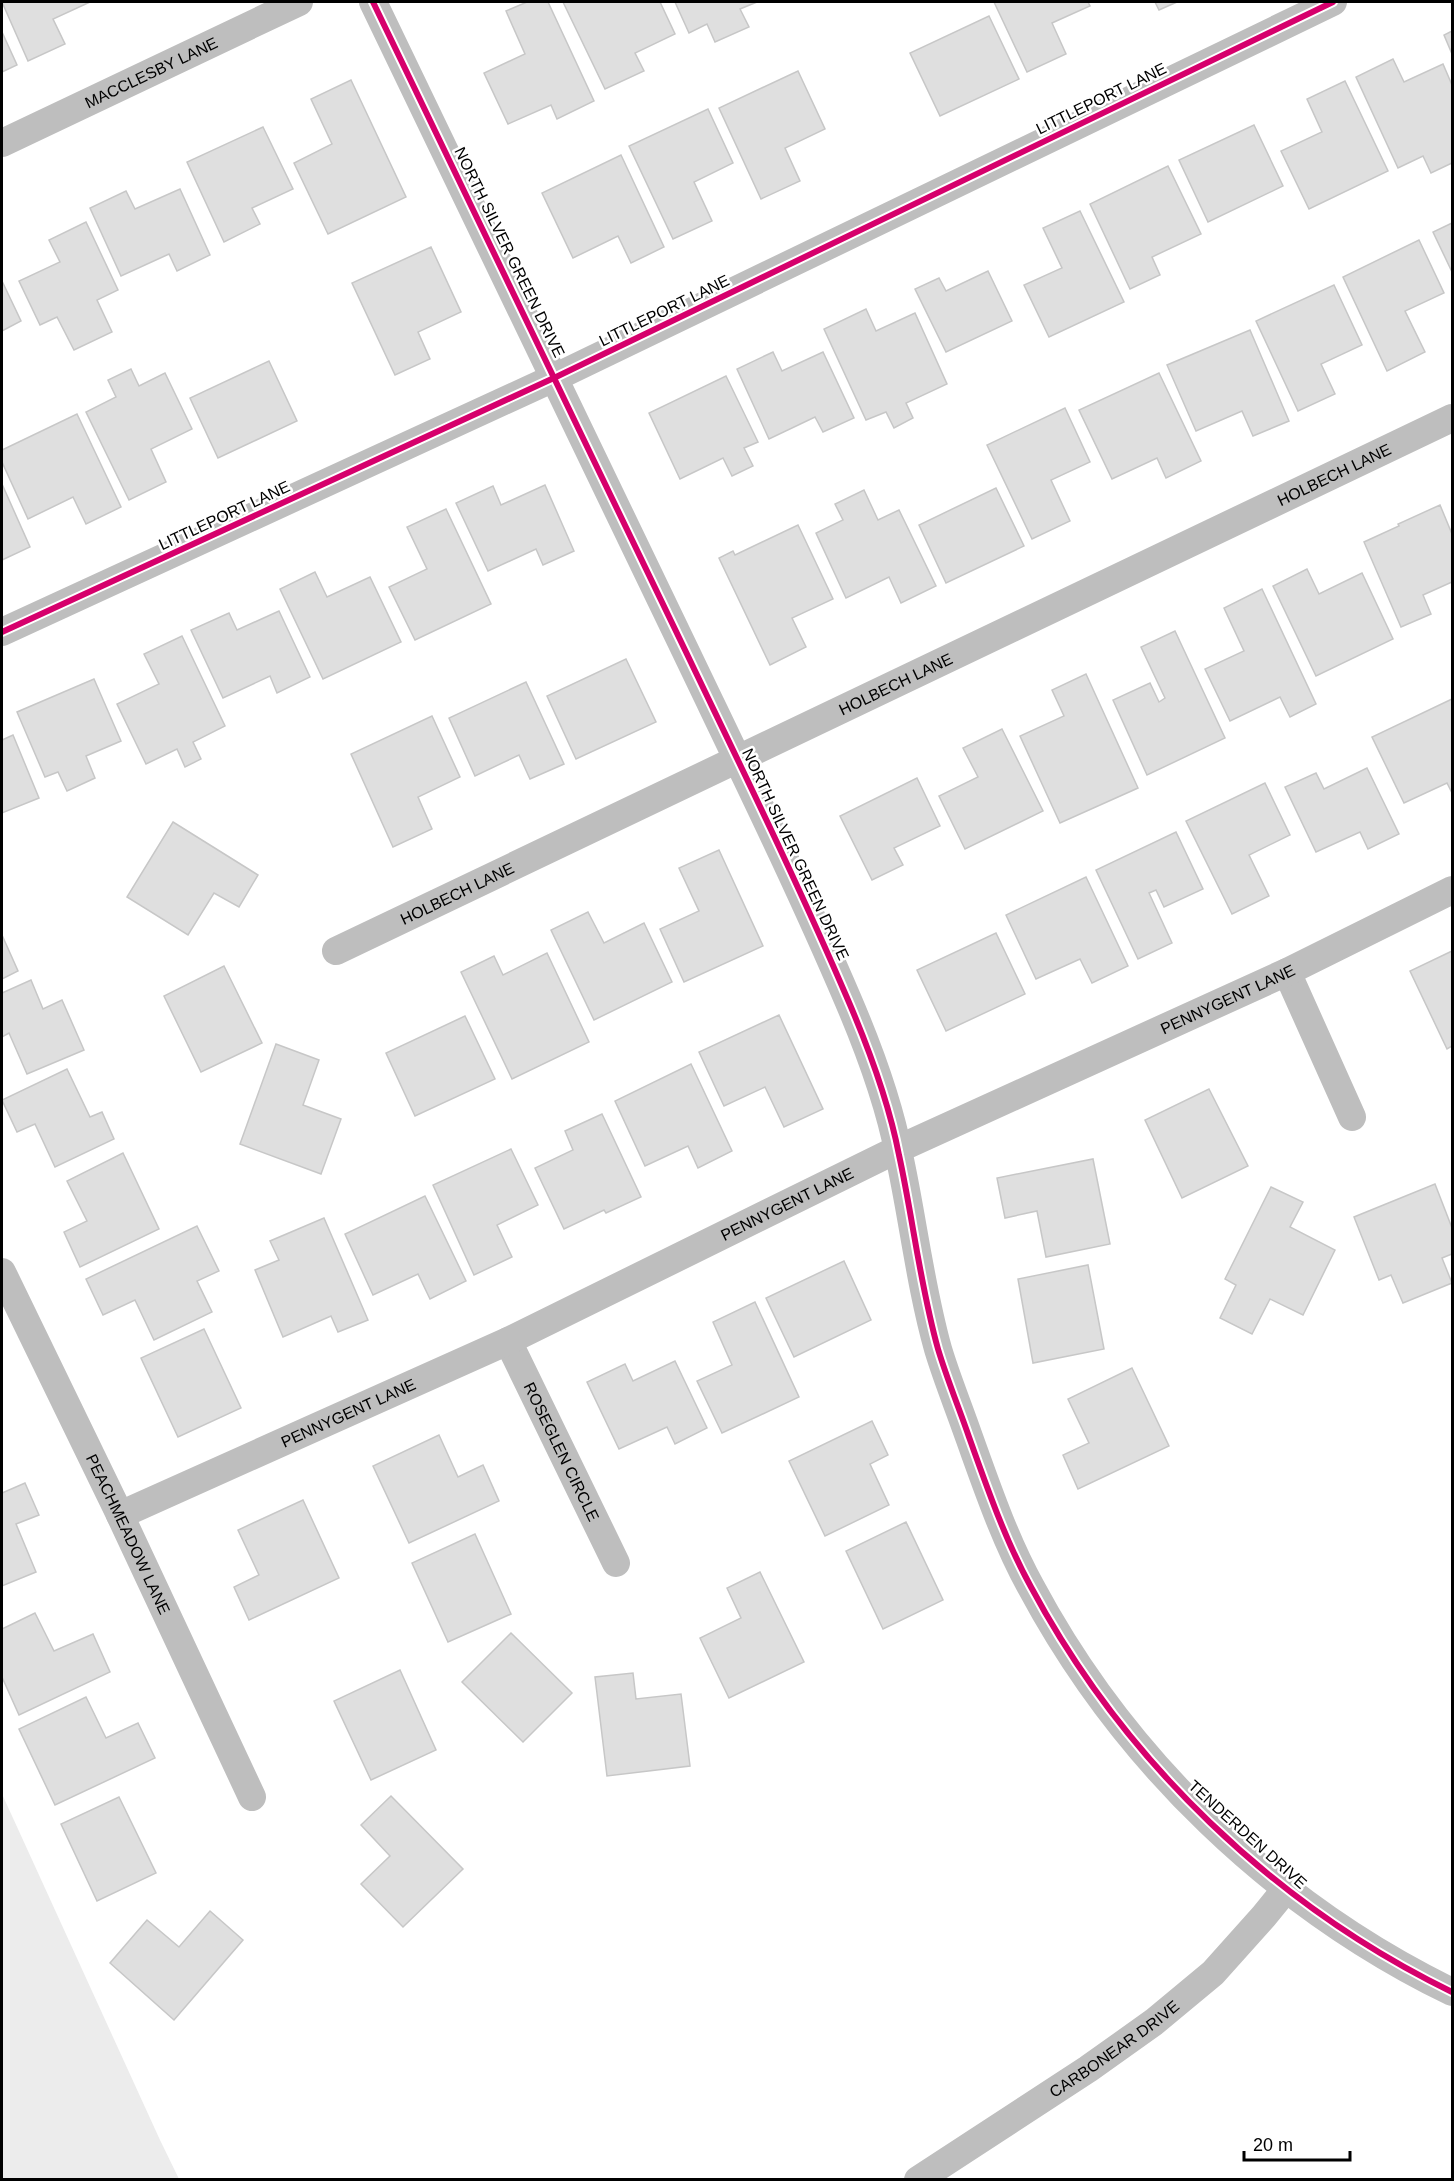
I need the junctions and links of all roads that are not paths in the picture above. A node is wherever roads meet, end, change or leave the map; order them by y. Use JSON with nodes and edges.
{"nodes":[{"id":1,"x":299,"y":2,"type":"edge"},
{"id":2,"x":373,"y":2,"type":"edge"},
{"id":3,"x":1333,"y":2,"type":"edge"},
{"id":4,"x":2,"y":143,"type":"edge"},
{"id":5,"x":556,"y":377,"type":"junction"},
{"id":6,"x":1452,"y":418,"type":"edge"},
{"id":7,"x":2,"y":632,"type":"edge"},
{"id":8,"x":737,"y":759,"type":"junction"},
{"id":9,"x":1452,"y":890,"type":"edge"},
{"id":10,"x":336,"y":951,"type":"dead end"},
{"id":11,"x":1287,"y":972,"type":"junction"},
{"id":12,"x":1352,"y":1116,"type":"dead end"},
{"id":13,"x":898,"y":1149,"type":"junction"},
{"id":14,"x":2,"y":1272,"type":"edge"},
{"id":15,"x":508,"y":1341,"type":"junction"},
{"id":16,"x":120,"y":1515,"type":"junction"},
{"id":17,"x":616,"y":1563,"type":"dead end"},
{"id":18,"x":1131,"y":1737,"type":"joint"},
{"id":19,"x":252,"y":1797,"type":"dead end"},
{"id":20,"x":1286,"y":1889,"type":"junction"},
{"id":21,"x":1452,"y":1992,"type":"edge"},
{"id":22,"x":918,"y":2180,"type":"edge"}],
"edges":[{"from":1,"to":4,"type":"street","name":"MACCLESBY LANE"},
{"from":2,"to":5,"type":"street","name":"NORTH SILVER GREEN DRIVE"},
{"from":3,"to":5,"type":"street","name":"LITTLEPORT LANE"},
{"from":5,"to":7,"type":"street","name":"LITTLEPORT LANE"},
{"from":5,"to":8,"type":"street","name":"NORTH SILVER GREEN DRIVE"},
{"from":6,"to":8,"type":"street","name":"HOLBECH LANE"},
{"from":8,"to":10,"type":"street","name":"HOLBECH LANE"},
{"from":8,"to":13,"type":"street","name":"NORTH SILVER GREEN DRIVE"},
{"from":9,"to":11,"type":"street","name":"PENNYGENT LANE"},
{"from":11,"to":12,"type":"street"},
{"from":11,"to":13,"type":"street","name":"PENNYGENT LANE"},
{"from":13,"to":15,"type":"street","name":"PENNYGENT LANE"},
{"from":13,"to":18,"type":"street","name":"NORTH SILVER GREEN DRIVE"},
{"from":14,"to":16,"type":"street","name":"PEACHMEADOW LANE"},
{"from":15,"to":16,"type":"street","name":"PENNYGENT LANE"},
{"from":15,"to":17,"type":"street","name":"ROSEGLEN CIRCLE"},
{"from":16,"to":19,"type":"street","name":"PEACHMEADOW LANE"},
{"from":18,"to":20,"type":"street","name":"TENDERDEN DRIVE"},
{"from":20,"to":21,"type":"street","name":"TENDERDEN DRIVE"},
{"from":20,"to":22,"type":"street","name":"CARBONEAR DRIVE"}]}
